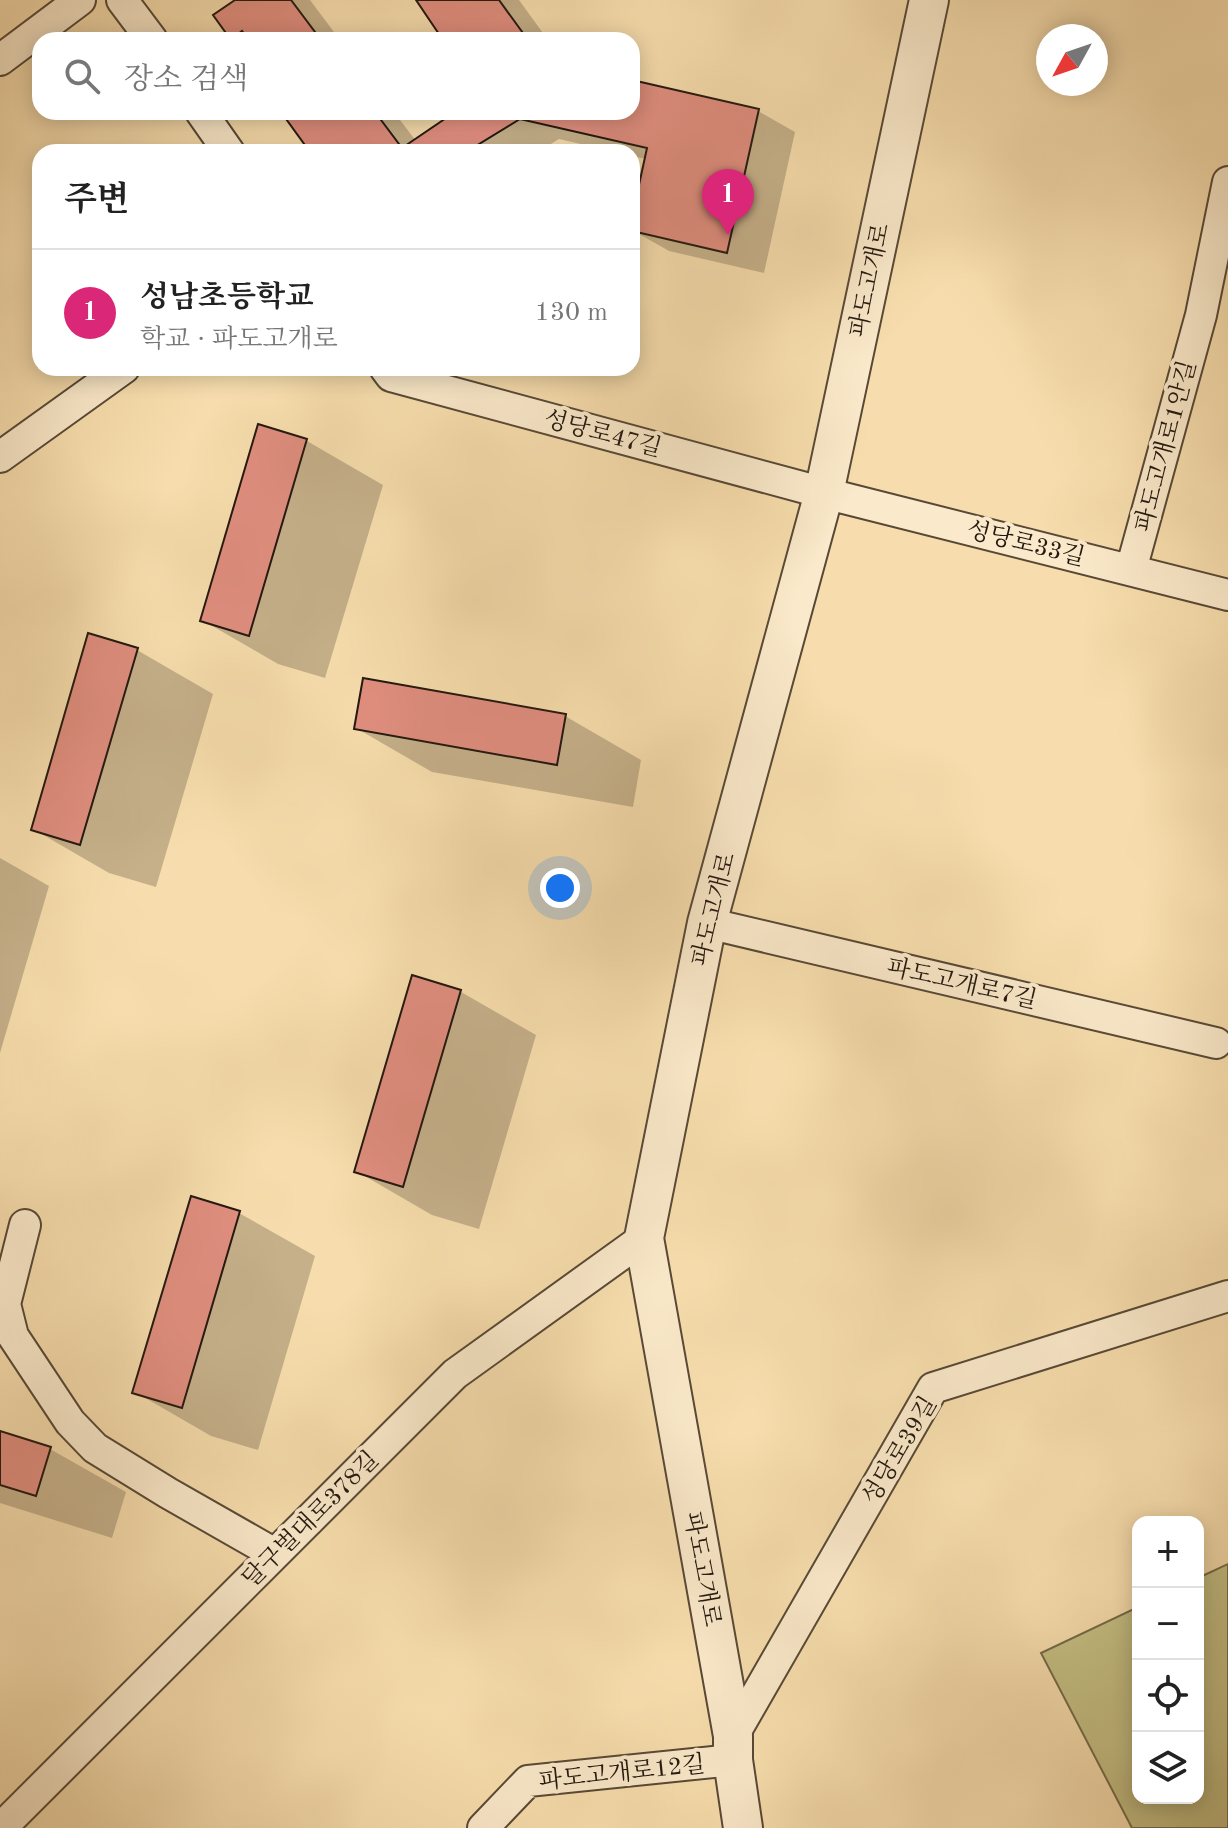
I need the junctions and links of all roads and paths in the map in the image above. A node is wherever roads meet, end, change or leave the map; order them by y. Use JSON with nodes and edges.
{"nodes":[{"id":1,"x":80,"y":0,"type":"edge"},
{"id":2,"x":122,"y":0,"type":"edge"},
{"id":3,"x":929,"y":0,"type":"edge"},
{"id":4,"x":37,"y":32,"type":"edge"},
{"id":5,"x":146,"y":32,"type":"edge"},
{"id":6,"x":32,"y":36,"type":"edge"},
{"id":7,"x":0,"y":60,"type":"edge"},
{"id":8,"x":207,"y":120,"type":"edge"},
{"id":9,"x":223,"y":144,"type":"edge"},
{"id":10,"x":1228,"y":182,"type":"edge"},
{"id":11,"x":1214,"y":318,"type":"edge"},
{"id":12,"x":113,"y":376,"type":"edge"},
{"id":13,"x":391,"y":376,"type":"edge"},
{"id":14,"x":0,"y":457,"type":"edge"},
{"id":15,"x":824,"y":493,"type":"junction"},
{"id":16,"x":1131,"y":570,"type":"junction"},
{"id":17,"x":1228,"y":595,"type":"edge"},
{"id":18,"x":707,"y":923,"type":"junction"},
{"id":19,"x":1216,"y":1043,"type":"dead end"},
{"id":20,"x":25,"y":1225,"type":"dead end"},
{"id":21,"x":644,"y":1238,"type":"junction"},
{"id":22,"x":1228,"y":1296,"type":"edge"},
{"id":23,"x":275,"y":1554,"type":"junction"},
{"id":24,"x":733,"y":1748,"type":"junction"},
{"id":25,"x":1,"y":1828,"type":"edge"},
{"id":26,"x":483,"y":1828,"type":"edge"},
{"id":27,"x":743,"y":1828,"type":"edge"}],
"edges":[{"from":1,"to":4,"type":"street"},
{"from":2,"to":5,"type":"street"},
{"from":3,"to":15,"type":"street","name":"파도고개로"},
{"from":6,"to":7,"type":"street"},
{"from":8,"to":9,"type":"street"},
{"from":10,"to":11,"type":"street","name":"파도고개로1안길"},
{"from":11,"to":16,"type":"street","name":"파도고개로1안길"},
{"from":12,"to":14,"type":"street"},
{"from":13,"to":15,"type":"street","name":"성당로47길"},
{"from":15,"to":16,"type":"street","name":"성당로33길"},
{"from":15,"to":18,"type":"street","name":"파도고개로"},
{"from":16,"to":17,"type":"street","name":"성당로33길"},
{"from":18,"to":19,"type":"street","name":"파도고개로7길"},
{"from":18,"to":21,"type":"street","name":"파도고개로"},
{"from":20,"to":23,"type":"street"},
{"from":21,"to":23,"type":"street","name":"달구벌대로378길"},
{"from":21,"to":24,"type":"street","name":"파도고개로"},
{"from":22,"to":24,"type":"street","name":"성당로39길"},
{"from":23,"to":25,"type":"street","name":"달구벌대로378길"},
{"from":24,"to":26,"type":"street","name":"파도고개로12길"},
{"from":24,"to":27,"type":"street","name":"파도고개로"}]}
